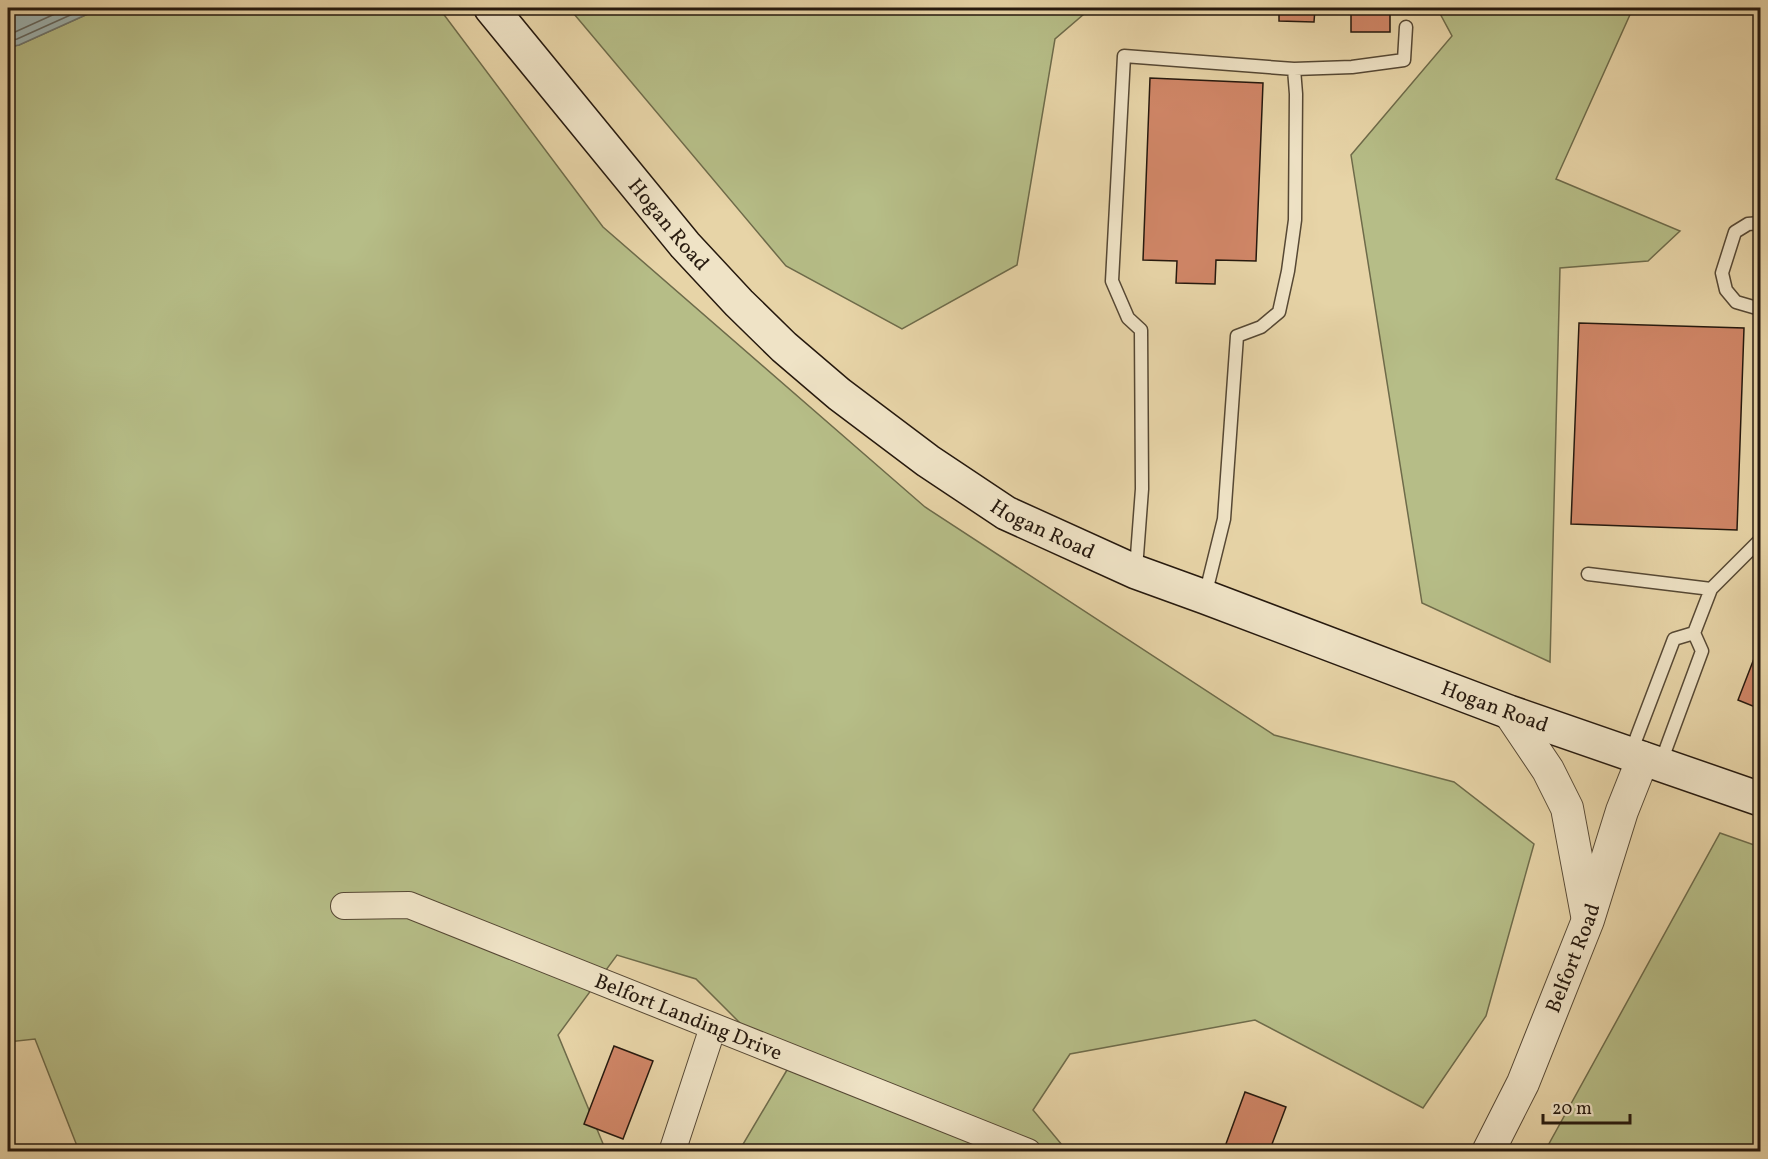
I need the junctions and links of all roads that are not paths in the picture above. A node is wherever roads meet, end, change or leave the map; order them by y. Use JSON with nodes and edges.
{"nodes":[{"id":1,"x":491,"y":8,"type":"edge"},
{"id":2,"x":1406,"y":27,"type":"dead end"},
{"id":3,"x":1294,"y":69,"type":"junction"},
{"id":4,"x":1761,"y":223,"type":"edge"},
{"id":5,"x":1761,"y":309,"type":"edge"},
{"id":6,"x":1761,"y":540,"type":"edge"},
{"id":7,"x":1136,"y":572,"type":"junction"},
{"id":8,"x":1588,"y":574,"type":"dead end"},
{"id":9,"x":1711,"y":589,"type":"junction"},
{"id":10,"x":1205,"y":597,"type":"junction"},
{"id":11,"x":1694,"y":633,"type":"junction"},
{"id":12,"x":1509,"y":712,"type":"junction"},
{"id":13,"x":1645,"y":758,"type":"junction"},
{"id":14,"x":1761,"y":799,"type":"edge"},
{"id":15,"x":344,"y":906,"type":"dead end"},
{"id":16,"x":1588,"y":920,"type":"junction"},
{"id":17,"x":713,"y":1027,"type":"junction"},
{"id":18,"x":672,"y":1152,"type":"edge"},
{"id":19,"x":1028,"y":1152,"type":"edge"},
{"id":20,"x":1488,"y":1152,"type":"edge"}],
"edges":[{"from":1,"to":7,"type":"main road","name":"Hogan Road"},
{"from":2,"to":3,"type":"lane"},
{"from":3,"to":7,"type":"lane"},
{"from":3,"to":10,"type":"lane"},
{"from":4,"to":5,"type":"lane"},
{"from":6,"to":9,"type":"lane"},
{"from":7,"to":10,"type":"main road","name":"Hogan Road"},
{"from":8,"to":9,"type":"lane"},
{"from":9,"to":11,"type":"lane"},
{"from":10,"to":12,"type":"main road","name":"Hogan Road"},
{"from":11,"to":13,"type":"lane"},
{"from":11,"to":13,"type":"lane"},
{"from":12,"to":13,"type":"main road","name":"Hogan Road"},
{"from":12,"to":16,"type":"street"},
{"from":13,"to":14,"type":"main road","name":"Hogan Road"},
{"from":13,"to":16,"type":"street","name":"Belfort Road"},
{"from":15,"to":17,"type":"street","name":"Belfort Landing Drive"},
{"from":16,"to":20,"type":"street","name":"Belfort Road"},
{"from":17,"to":18,"type":"street"},
{"from":17,"to":19,"type":"street","name":"Belfort Landing Drive"}]}
